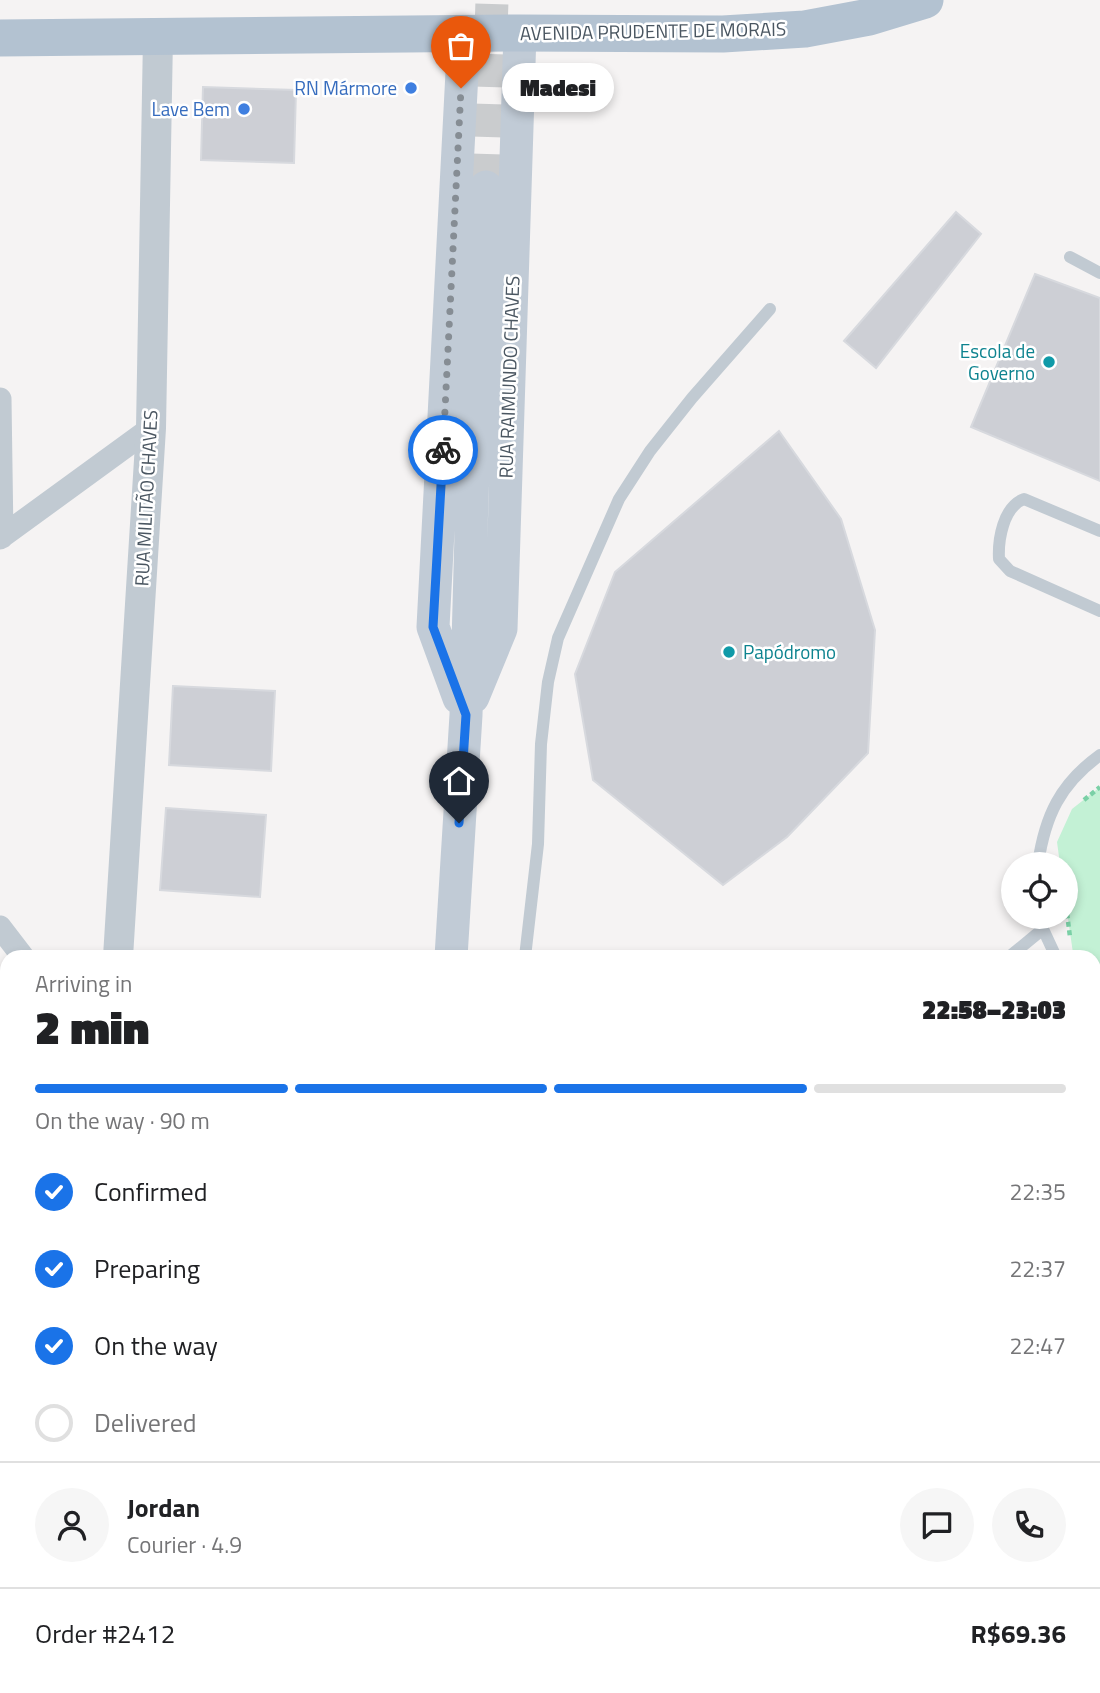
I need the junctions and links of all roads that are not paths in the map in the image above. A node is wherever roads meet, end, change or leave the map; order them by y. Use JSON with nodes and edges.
{"nodes":[{"id":1,"x":925,"y":0,"type":"edge"},
{"id":2,"x":520,"y":33,"type":"junction"},
{"id":3,"x":464,"y":34,"type":"junction"},
{"id":4,"x":158,"y":37,"type":"junction"},
{"id":5,"x":0,"y":38,"type":"edge"},
{"id":6,"x":486,"y":187,"type":"tunnel mouth"},
{"id":7,"x":1070,"y":257,"type":"dead end"},
{"id":8,"x":1100,"y":273,"type":"edge"},
{"id":9,"x":770,"y":309,"type":"dead end"},
{"id":10,"x":0,"y":399,"type":"edge"},
{"id":11,"x":151,"y":428,"type":"junction"},
{"id":12,"x":1100,"y":531,"type":"edge"},
{"id":13,"x":1,"y":537,"type":"edge"},
{"id":14,"x":1100,"y":611,"type":"edge"},
{"id":15,"x":466,"y":715,"type":"junction"},
{"id":16,"x":1100,"y":755,"type":"edge"},
{"id":17,"x":1040,"y":852,"type":"edge"},
{"id":18,"x":0,"y":927,"type":"edge"},
{"id":19,"x":1036,"y":929,"type":"edge"},
{"id":20,"x":1044,"y":929,"type":"edge"},
{"id":21,"x":18,"y":950,"type":"edge"},
{"id":22,"x":118,"y":950,"type":"edge"},
{"id":23,"x":451,"y":950,"type":"edge"},
{"id":24,"x":525,"y":950,"type":"edge"},
{"id":25,"x":1016,"y":950,"type":"edge"},
{"id":26,"x":1053,"y":950,"type":"edge"}],
"edges":[{"from":1,"to":2,"type":"main road","name":"AVENIDA PRUDENTE DE MORAIS"},
{"from":2,"to":3,"type":"main road","name":"AVENIDA PRUDENTE DE MORAIS"},
{"from":2,"to":15,"type":"main road","name":"RUA RAIMUNDO CHAVES"},
{"from":3,"to":4,"type":"main road","name":"AVENIDA PRUDENTE DE MORAIS"},
{"from":3,"to":15,"type":"main road","name":"RUA RAIMUNDO CHAVES"},
{"from":4,"to":5,"type":"main road","name":"AVENIDA PRUDENTE DE MORAIS"},
{"from":4,"to":11,"type":"street","name":"RUA MILITÃO CHAVES"},
{"from":6,"to":15,"type":"main road","name":"RUA RAIMUNDO CHAVES"},
{"from":7,"to":8,"type":"lane"},
{"from":9,"to":24,"type":"lane"},
{"from":10,"to":13,"type":"street"},
{"from":11,"to":13,"type":"street"},
{"from":11,"to":22,"type":"street","name":"RUA MILITÃO CHAVES"},
{"from":12,"to":14,"type":"lane"},
{"from":15,"to":23,"type":"main road","name":"RUA RAIMUNDO CHAVES"},
{"from":16,"to":17,"type":"lane"},
{"from":18,"to":21,"type":"street"},
{"from":19,"to":25,"type":"lane"},
{"from":20,"to":26,"type":"lane"}]}
